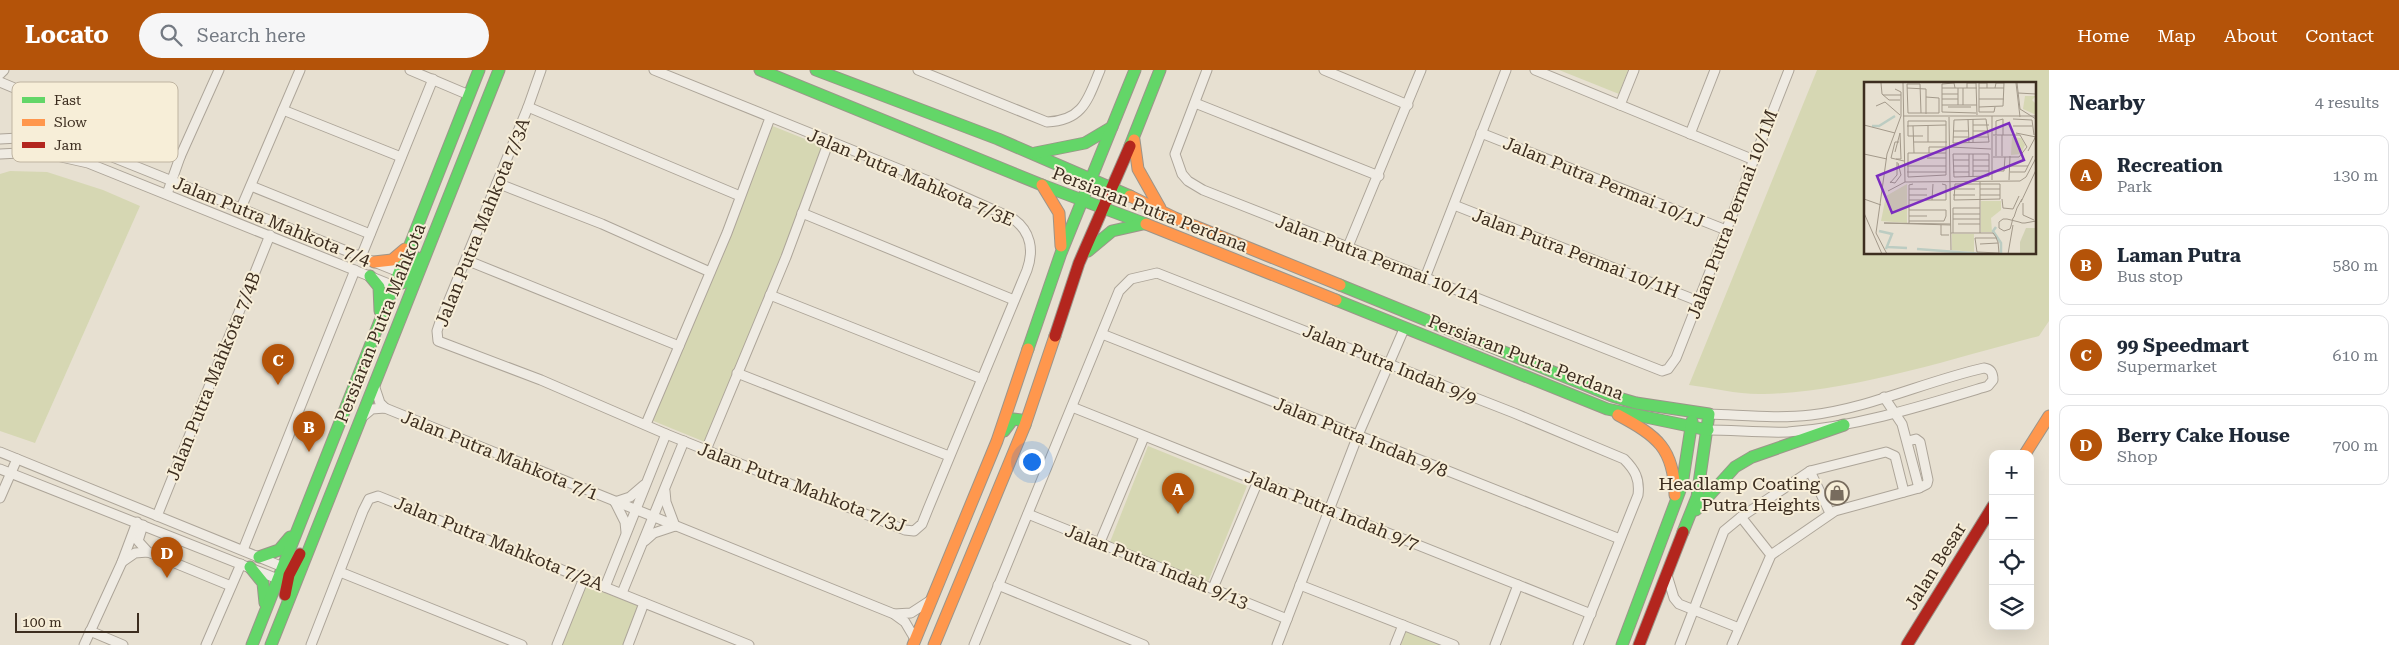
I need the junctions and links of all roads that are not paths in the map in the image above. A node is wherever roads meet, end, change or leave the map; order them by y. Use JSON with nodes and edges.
{"nodes":[{"id":1,"x":4,"y":70,"type":"edge"},
{"id":2,"x":218,"y":70,"type":"edge"},
{"id":3,"x":300,"y":70,"type":"edge"},
{"id":4,"x":410,"y":70,"type":"edge"},
{"id":5,"x":479,"y":70,"type":"edge"},
{"id":6,"x":499,"y":70,"type":"edge"},
{"id":7,"x":540,"y":70,"type":"edge"},
{"id":8,"x":654,"y":70,"type":"edge"},
{"id":9,"x":760,"y":70,"type":"edge"},
{"id":10,"x":816,"y":70,"type":"edge"},
{"id":11,"x":918,"y":70,"type":"edge"},
{"id":12,"x":1100,"y":70,"type":"edge"},
{"id":13,"x":1135,"y":70,"type":"edge"},
{"id":14,"x":1160,"y":70,"type":"edge"},
{"id":15,"x":1207,"y":70,"type":"edge"},
{"id":16,"x":1324,"y":70,"type":"edge"},
{"id":17,"x":1421,"y":70,"type":"edge"},
{"id":18,"x":1506,"y":70,"type":"edge"},
{"id":19,"x":1534,"y":70,"type":"edge"},
{"id":20,"x":1634,"y":70,"type":"edge"},
{"id":21,"x":1715,"y":70,"type":"edge"},
{"id":22,"x":1789,"y":70,"type":"edge"},
{"id":23,"x":0,"y":74,"type":"edge"},
{"id":24,"x":432,"y":79,"type":"junction"},
{"id":25,"x":0,"y":82,"type":"edge"},
{"id":26,"x":12,"y":87,"type":"edge"},
{"id":27,"x":469,"y":95,"type":"junction"},
{"id":28,"x":1195,"y":103,"type":"junction"},
{"id":29,"x":1408,"y":105,"type":"junction"},
{"id":30,"x":1620,"y":105,"type":"junction"},
{"id":31,"x":528,"y":107,"type":"junction"},
{"id":32,"x":283,"y":110,"type":"junction"},
{"id":33,"x":770,"y":118,"type":"junction"},
{"id":34,"x":1112,"y":127,"type":"junction"},
{"id":35,"x":1481,"y":133,"type":"junction"},
{"id":36,"x":1690,"y":134,"type":"junction"},
{"id":37,"x":1134,"y":136,"type":"junction"},
{"id":38,"x":829,"y":141,"type":"junction"},
{"id":39,"x":1033,"y":153,"type":"junction"},
{"id":40,"x":180,"y":157,"type":"joint"},
{"id":41,"x":401,"y":157,"type":"junction"},
{"id":42,"x":1754,"y":160,"type":"junction"},
{"id":43,"x":84,"y":162,"type":"edge"},
{"id":44,"x":126,"y":162,"type":"edge"},
{"id":45,"x":1379,"y":176,"type":"junction"},
{"id":46,"x":1092,"y":179,"type":"junction"},
{"id":47,"x":172,"y":180,"type":"junction"},
{"id":48,"x":497,"y":183,"type":"junction"},
{"id":49,"x":1042,"y":185,"type":"junction"},
{"id":50,"x":251,"y":186,"type":"junction"},
{"id":51,"x":1114,"y":186,"type":"junction"},
{"id":52,"x":167,"y":194,"type":"junction"},
{"id":53,"x":740,"y":196,"type":"junction"},
{"id":54,"x":1083,"y":200,"type":"junction"},
{"id":55,"x":1454,"y":205,"type":"junction"},
{"id":56,"x":242,"y":208,"type":"junction"},
{"id":57,"x":1104,"y":208,"type":"junction"},
{"id":58,"x":802,"y":213,"type":"junction"},
{"id":59,"x":1175,"y":218,"type":"junction"},
{"id":60,"x":1144,"y":223,"type":"junction"},
{"id":61,"x":1726,"y":230,"type":"junction"},
{"id":62,"x":436,"y":232,"type":"junction"},
{"id":63,"x":370,"y":234,"type":"junction"},
{"id":64,"x":414,"y":234,"type":"junction"},
{"id":65,"x":270,"y":235,"type":"junction"},
{"id":66,"x":1348,"y":249,"type":"junction"},
{"id":67,"x":1062,"y":253,"type":"junction"},
{"id":68,"x":361,"y":257,"type":"junction"},
{"id":69,"x":466,"y":260,"type":"junction"},
{"id":70,"x":374,"y":262,"type":"junction"},
{"id":71,"x":1079,"y":262,"type":"junction"},
{"id":72,"x":356,"y":270,"type":"junction"},
{"id":73,"x":710,"y":272,"type":"junction"},
{"id":74,"x":370,"y":276,"type":"junction"},
{"id":75,"x":1425,"y":278,"type":"junction"},
{"id":76,"x":399,"y":280,"type":"junction"},
{"id":77,"x":770,"y":295,"type":"junction"},
{"id":78,"x":1014,"y":300,"type":"junction"},
{"id":79,"x":1698,"y":301,"type":"junction"},
{"id":80,"x":380,"y":321,"type":"junction"},
{"id":81,"x":1404,"y":329,"type":"junction"},
{"id":82,"x":1102,"y":334,"type":"junction"},
{"id":83,"x":394,"y":336,"type":"junction"},
{"id":84,"x":679,"y":346,"type":"junction"},
{"id":85,"x":1676,"y":358,"type":"joint"},
{"id":86,"x":1389,"y":364,"type":"junction"},
{"id":87,"x":737,"y":373,"type":"junction"},
{"id":88,"x":982,"y":378,"type":"junction"},
{"id":89,"x":374,"y":385,"type":"junction"},
{"id":90,"x":1884,"y":396,"type":"junction"},
{"id":91,"x":1072,"y":407,"type":"junction"},
{"id":92,"x":384,"y":408,"type":"junction"},
{"id":93,"x":1607,"y":409,"type":"junction"},
{"id":94,"x":1693,"y":412,"type":"junction"},
{"id":95,"x":1894,"y":413,"type":"junction"},
{"id":96,"x":1708,"y":414,"type":"junction"},
{"id":97,"x":2049,"y":416,"type":"edge"},
{"id":98,"x":360,"y":419,"type":"junction"},
{"id":99,"x":646,"y":424,"type":"junction"},
{"id":100,"x":1025,"y":424,"type":"junction"},
{"id":101,"x":1844,"y":424,"type":"junction"},
{"id":102,"x":1692,"y":427,"type":"junction"},
{"id":103,"x":1708,"y":430,"type":"junction"},
{"id":104,"x":666,"y":434,"type":"junction"},
{"id":105,"x":1358,"y":435,"type":"junction"},
{"id":106,"x":1144,"y":437,"type":"junction"},
{"id":107,"x":997,"y":440,"type":"junction"},
{"id":108,"x":684,"y":441,"type":"junction"},
{"id":109,"x":706,"y":450,"type":"junction"},
{"id":110,"x":2028,"y":450,"type":"edge"},
{"id":111,"x":0,"y":452,"type":"edge"},
{"id":112,"x":949,"y":456,"type":"junction"},
{"id":113,"x":17,"y":459,"type":"junction"},
{"id":114,"x":0,"y":469,"type":"edge"},
{"id":115,"x":1810,"y":471,"type":"junction"},
{"id":116,"x":10,"y":474,"type":"junction"},
{"id":117,"x":648,"y":480,"type":"junction"},
{"id":118,"x":1258,"y":481,"type":"junction"},
{"id":119,"x":666,"y":484,"type":"junction"},
{"id":120,"x":1904,"y":492,"type":"junction"},
{"id":121,"x":1,"y":493,"type":"edge"},
{"id":122,"x":615,"y":502,"type":"junction"},
{"id":123,"x":928,"y":509,"type":"joint"},
{"id":124,"x":636,"y":510,"type":"junction"},
{"id":125,"x":1329,"y":510,"type":"junction"},
{"id":126,"x":1673,"y":511,"type":"junction"},
{"id":127,"x":1989,"y":512,"type":"edge"},
{"id":128,"x":1830,"y":513,"type":"junction"},
{"id":129,"x":1028,"y":514,"type":"junction"},
{"id":130,"x":157,"y":516,"type":"junction"},
{"id":131,"x":653,"y":517,"type":"junction"},
{"id":132,"x":1741,"y":517,"type":"junction"},
{"id":133,"x":1689,"y":518,"type":"junction"},
{"id":134,"x":140,"y":523,"type":"junction"},
{"id":135,"x":676,"y":526,"type":"junction"},
{"id":136,"x":297,"y":530,"type":"junction"},
{"id":137,"x":314,"y":536,"type":"junction"},
{"id":138,"x":626,"y":538,"type":"junction"},
{"id":139,"x":1620,"y":539,"type":"junction"},
{"id":140,"x":1100,"y":542,"type":"junction"},
{"id":141,"x":643,"y":543,"type":"junction"},
{"id":142,"x":243,"y":550,"type":"junction"},
{"id":143,"x":148,"y":552,"type":"junction"},
{"id":144,"x":1770,"y":555,"type":"junction"},
{"id":145,"x":259,"y":557,"type":"junction"},
{"id":146,"x":122,"y":562,"type":"junction"},
{"id":147,"x":245,"y":566,"type":"junction"},
{"id":148,"x":340,"y":572,"type":"junction"},
{"id":149,"x":284,"y":574,"type":"junction"},
{"id":150,"x":1668,"y":574,"type":"junction"},
{"id":151,"x":584,"y":578,"type":"junction"},
{"id":152,"x":998,"y":585,"type":"junction"},
{"id":153,"x":1518,"y":585,"type":"junction"},
{"id":154,"x":231,"y":586,"type":"junction"},
{"id":155,"x":1300,"y":586,"type":"junction"},
{"id":156,"x":1213,"y":588,"type":"junction"},
{"id":157,"x":613,"y":590,"type":"junction"},
{"id":158,"x":932,"y":599,"type":"junction"},
{"id":159,"x":644,"y":603,"type":"junction"},
{"id":160,"x":1693,"y":610,"type":"junction"},
{"id":161,"x":265,"y":612,"type":"junction"},
{"id":162,"x":894,"y":614,"type":"junction"},
{"id":163,"x":1590,"y":614,"type":"junction"},
{"id":164,"x":1287,"y":619,"type":"junction"},
{"id":165,"x":279,"y":625,"type":"junction"},
{"id":166,"x":1402,"y":625,"type":"junction"},
{"id":167,"x":1739,"y":628,"type":"junction"},
{"id":168,"x":90,"y":631,"type":"junction"},
{"id":169,"x":914,"y":642,"type":"edge"},
{"id":170,"x":84,"y":645,"type":"edge"},
{"id":171,"x":123,"y":645,"type":"edge"},
{"id":172,"x":206,"y":645,"type":"edge"},
{"id":173,"x":252,"y":645,"type":"edge"},
{"id":174,"x":271,"y":645,"type":"edge"},
{"id":175,"x":311,"y":645,"type":"edge"},
{"id":176,"x":522,"y":645,"type":"edge"},
{"id":177,"x":557,"y":645,"type":"edge"},
{"id":178,"x":628,"y":645,"type":"edge"},
{"id":179,"x":749,"y":645,"type":"edge"},
{"id":180,"x":934,"y":645,"type":"edge"},
{"id":181,"x":974,"y":645,"type":"edge"},
{"id":182,"x":1144,"y":645,"type":"edge"},
{"id":183,"x":1277,"y":645,"type":"edge"},
{"id":184,"x":1395,"y":645,"type":"edge"},
{"id":185,"x":1454,"y":645,"type":"edge"},
{"id":186,"x":1495,"y":645,"type":"edge"},
{"id":187,"x":1578,"y":645,"type":"edge"},
{"id":188,"x":1622,"y":645,"type":"edge"},
{"id":189,"x":1640,"y":645,"type":"edge"},
{"id":190,"x":1680,"y":645,"type":"edge"},
{"id":191,"x":1732,"y":645,"type":"edge"},
{"id":192,"x":1907,"y":645,"type":"edge"}],
"edges":[{"from":1,"to":23,"type":"street"},
{"from":2,"to":40,"type":"street"},
{"from":3,"to":32,"type":"street"},
{"from":4,"to":24,"type":"street"},
{"from":5,"to":27,"type":"main road","name":"Persiaran Putra Mahkota"},
{"from":6,"to":62,"type":"main road","name":"Persiaran Putra Mahkota"},
{"from":7,"to":31,"type":"street","name":"Jalan Putra Mahkota 7/3A"},
{"from":8,"to":33,"type":"street","name":"Jalan Putra Mahkota 7/3E"},
{"from":9,"to":49,"type":"main road","name":"Persiaran Putra Perdana"},
{"from":10,"to":39,"type":"main road","name":"Persiaran Putra Perdana"},
{"from":11,"to":12,"type":"street"},
{"from":13,"to":34,"type":"main road"},
{"from":14,"to":37,"type":"main road"},
{"from":15,"to":28,"type":"street","name":"Jalan Putra Permai 10/1A"},
{"from":16,"to":29,"type":"street"},
{"from":17,"to":29,"type":"street"},
{"from":18,"to":35,"type":"street"},
{"from":19,"to":30,"type":"street"},
{"from":20,"to":30,"type":"street"},
{"from":21,"to":36,"type":"street"},
{"from":22,"to":42,"type":"street","name":"Jalan Putra Permai 10/1M"},
{"from":24,"to":27,"type":"street"},
{"from":24,"to":41,"type":"street"},
{"from":25,"to":26,"type":"street"},
{"from":27,"to":64,"type":"main road","name":"Persiaran Putra Mahkota"},
{"from":28,"to":45,"type":"street"},
{"from":28,"to":66,"type":"street","name":"Jalan Putra Permai 10/1A"},
{"from":29,"to":45,"type":"street"},
{"from":30,"to":36,"type":"street"},
{"from":31,"to":48,"type":"street","name":"Jalan Putra Mahkota 7/3A"},
{"from":31,"to":53,"type":"street"},
{"from":32,"to":41,"type":"street"},
{"from":32,"to":50,"type":"street"},
{"from":33,"to":38,"type":"street","name":"Jalan Putra Mahkota 7/3E"},
{"from":33,"to":53,"type":"street"},
{"from":34,"to":39,"type":"main road"},
{"from":34,"to":46,"type":"main road"},
{"from":35,"to":55,"type":"street"},
{"from":35,"to":61,"type":"street","name":"Jalan Putra Permai 10/1J"},
{"from":36,"to":42,"type":"street"},
{"from":37,"to":51,"type":"main road"},
{"from":37,"to":59,"type":"main road"},
{"from":38,"to":58,"type":"street"},
{"from":38,"to":78,"type":"street","name":"Jalan Putra Mahkota 7/3E"},
{"from":39,"to":46,"type":"main road","name":"Persiaran Putra Perdana"},
{"from":40,"to":47,"type":"street"},
{"from":41,"to":63,"type":"street"},
{"from":42,"to":61,"type":"street","name":"Jalan Putra Permai 10/1M"},
{"from":43,"to":52,"type":"street","name":"Jalan Putra Mahkota 7/4"},
{"from":44,"to":47,"type":"street","name":"Jalan Putra Mahkota 7/4"},
{"from":45,"to":66,"type":"street"},
{"from":46,"to":51,"type":"main road","name":"Persiaran Putra Perdana"},
{"from":46,"to":54,"type":"main road"},
{"from":47,"to":52,"type":"street"},
{"from":47,"to":56,"type":"street","name":"Jalan Putra Mahkota 7/4"},
{"from":48,"to":69,"type":"street","name":"Jalan Putra Mahkota 7/3A"},
{"from":48,"to":73,"type":"street"},
{"from":49,"to":54,"type":"main road","name":"Persiaran Putra Perdana"},
{"from":49,"to":67,"type":"main road"},
{"from":50,"to":56,"type":"street"},
{"from":50,"to":63,"type":"street"},
{"from":51,"to":57,"type":"main road"},
{"from":51,"to":59,"type":"main road","name":"Persiaran Putra Perdana"},
{"from":52,"to":65,"type":"street","name":"Jalan Putra Mahkota 7/4"},
{"from":53,"to":73,"type":"street"},
{"from":54,"to":57,"type":"main road","name":"Persiaran Putra Perdana"},
{"from":54,"to":67,"type":"main road"},
{"from":55,"to":75,"type":"street"},
{"from":55,"to":79,"type":"street","name":"Jalan Putra Permai 10/1H"},
{"from":56,"to":68,"type":"street","name":"Jalan Putra Mahkota 7/4"},
{"from":57,"to":60,"type":"main road","name":"Persiaran Putra Perdana"},
{"from":57,"to":71,"type":"main road"},
{"from":58,"to":77,"type":"street"},
{"from":58,"to":78,"type":"street"},
{"from":59,"to":94,"type":"main road","name":"Persiaran Putra Perdana"},
{"from":60,"to":71,"type":"main road"},
{"from":60,"to":81,"type":"main road","name":"Persiaran Putra Perdana"},
{"from":61,"to":79,"type":"street","name":"Jalan Putra Permai 10/1M"},
{"from":62,"to":76,"type":"main road"},
{"from":62,"to":83,"type":"main road","name":"Persiaran Putra Mahkota"},
{"from":63,"to":68,"type":"street"},
{"from":64,"to":70,"type":"main road"},
{"from":64,"to":76,"type":"main road","name":"Persiaran Putra Mahkota"},
{"from":65,"to":72,"type":"street","name":"Jalan Putra Mahkota 7/4"},
{"from":65,"to":130,"type":"street","name":"Jalan Putra Mahkota 7/4B"},
{"from":66,"to":75,"type":"street","name":"Jalan Putra Permai 10/1A"},
{"from":67,"to":107,"type":"main road"},
{"from":68,"to":70,"type":"street","name":"Jalan Putra Mahkota 7/4"},
{"from":69,"to":84,"type":"street"},
{"from":69,"to":99,"type":"street","name":"Jalan Putra Mahkota 7/3A"},
{"from":70,"to":76,"type":"street","name":"Jalan Putra Mahkota 7/4"},
{"from":71,"to":100,"type":"main road"},
{"from":72,"to":74,"type":"street","name":"Jalan Putra Mahkota 7/4"},
{"from":72,"to":142,"type":"street"},
{"from":73,"to":84,"type":"street"},
{"from":74,"to":76,"type":"street","name":"Jalan Putra Mahkota 7/4"},
{"from":74,"to":80,"type":"main road"},
{"from":75,"to":85,"type":"street","name":"Jalan Putra Permai 10/1A"},
{"from":76,"to":80,"type":"main road","name":"Persiaran Putra Mahkota"},
{"from":76,"to":83,"type":"main road"},
{"from":77,"to":87,"type":"street"},
{"from":77,"to":88,"type":"street"},
{"from":78,"to":88,"type":"street","name":"Jalan Putra Mahkota 7/3E"},
{"from":79,"to":85,"type":"street","name":"Jalan Putra Permai 10/1M"},
{"from":80,"to":136,"type":"main road","name":"Persiaran Putra Mahkota"},
{"from":81,"to":86,"type":"street"},
{"from":81,"to":93,"type":"main road","name":"Persiaran Putra Perdana"},
{"from":82,"to":86,"type":"street","name":"Jalan Putra Indah 9/9"},
{"from":82,"to":91,"type":"street"},
{"from":82,"to":105,"type":"street","name":"Jalan Putra Indah 9/8"},
{"from":83,"to":89,"type":"main road","name":"Persiaran Putra Mahkota"},
{"from":84,"to":99,"type":"street"},
{"from":86,"to":105,"type":"street"},
{"from":86,"to":139,"type":"street","name":"Jalan Putra Indah 9/9"},
{"from":87,"to":109,"type":"street"},
{"from":87,"to":112,"type":"street"},
{"from":88,"to":112,"type":"street","name":"Jalan Putra Mahkota 7/3E"},
{"from":89,"to":92,"type":"street","name":"Jalan Putra Mahkota 7/1"},
{"from":89,"to":98,"type":"main road","name":"Persiaran Putra Mahkota"},
{"from":90,"to":95,"type":"street"},
{"from":90,"to":95,"type":"street","name":"Persiaran Putra Perdana"},
{"from":90,"to":96,"type":"street","name":"Persiaran Putra Perdana"},
{"from":91,"to":106,"type":"street","name":"Jalan Putra Indah 9/7"},
{"from":91,"to":129,"type":"street"},
{"from":92,"to":98,"type":"street","name":"Jalan Putra Mahkota 7/1"},
{"from":92,"to":122,"type":"street","name":"Jalan Putra Mahkota 7/1"},
{"from":93,"to":102,"type":"main road","name":"Persiaran Putra Perdana"},
{"from":93,"to":126,"type":"main road"},
{"from":94,"to":96,"type":"main road","name":"Persiaran Putra Perdana"},
{"from":94,"to":102,"type":"main road"},
{"from":95,"to":101,"type":"street","name":"Persiaran Putra Perdana"},
{"from":95,"to":120,"type":"street"},
{"from":96,"to":103,"type":"main road"},
{"from":97,"to":110,"type":"main road"},
{"from":98,"to":137,"type":"main road","name":"Persiaran Putra Mahkota"},
{"from":99,"to":104,"type":"street","name":"Jalan Putra Mahkota 7/3A"},
{"from":100,"to":107,"type":"main road"},
{"from":100,"to":180,"type":"main road"},
{"from":101,"to":103,"type":"street","name":"Persiaran Putra Perdana"},
{"from":101,"to":133,"type":"main road"},
{"from":102,"to":103,"type":"main road","name":"Persiaran Putra Perdana"},
{"from":102,"to":126,"type":"main road"},
{"from":103,"to":133,"type":"main road"},
{"from":104,"to":108,"type":"street","name":"Jalan Putra Mahkota 7/3J"},
{"from":104,"to":117,"type":"street"},
{"from":105,"to":125,"type":"street"},
{"from":105,"to":139,"type":"street","name":"Jalan Putra Indah 9/8"},
{"from":106,"to":118,"type":"street","name":"Jalan Putra Indah 9/7"},
{"from":106,"to":140,"type":"street"},
{"from":107,"to":158,"type":"main road"},
{"from":108,"to":109,"type":"street","name":"Jalan Putra Mahkota 7/3J"},
{"from":108,"to":119,"type":"street"},
{"from":109,"to":123,"type":"street","name":"Jalan Putra Mahkota 7/3J"},
{"from":111,"to":113,"type":"street"},
{"from":112,"to":123,"type":"street","name":"Jalan Putra Mahkota 7/3E"},
{"from":113,"to":116,"type":"street"},
{"from":113,"to":130,"type":"street"},
{"from":114,"to":116,"type":"street"},
{"from":115,"to":120,"type":"street"},
{"from":115,"to":128,"type":"street"},
{"from":115,"to":132,"type":"street"},
{"from":116,"to":121,"type":"street"},
{"from":116,"to":134,"type":"street"},
{"from":117,"to":122,"type":"street"},
{"from":117,"to":124,"type":"street"},
{"from":118,"to":125,"type":"street","name":"Jalan Putra Indah 9/7"},
{"from":118,"to":156,"type":"street"},
{"from":119,"to":131,"type":"street"},
{"from":119,"to":135,"type":"street"},
{"from":120,"to":128,"type":"street"},
{"from":122,"to":124,"type":"street","name":"Jalan Putra Mahkota 7/1"},
{"from":122,"to":138,"type":"street","name":"Jalan Putra Mahkota 7/1"},
{"from":124,"to":131,"type":"street","name":"Jalan Putra Mahkota 7/1"},
{"from":124,"to":138,"type":"street"},
{"from":125,"to":153,"type":"street","name":"Jalan Putra Indah 9/7"},
{"from":125,"to":155,"type":"street"},
{"from":126,"to":188,"type":"main road"},
{"from":127,"to":192,"type":"main road","name":"Jalan Besar"},
{"from":128,"to":144,"type":"street"},
{"from":129,"to":140,"type":"street","name":"Jalan Putra Indah 9/13"},
{"from":129,"to":152,"type":"street"},
{"from":130,"to":142,"type":"street"},
{"from":131,"to":135,"type":"street","name":"Jalan Putra Mahkota 7/1"},
{"from":131,"to":141,"type":"street"},
{"from":132,"to":144,"type":"street"},
{"from":132,"to":160,"type":"street"},
{"from":133,"to":150,"type":"main road"},
{"from":134,"to":143,"type":"street"},
{"from":134,"to":146,"type":"street"},
{"from":134,"to":147,"type":"street"},
{"from":135,"to":141,"type":"street"},
{"from":135,"to":162,"type":"street","name":"Jalan Putra Mahkota 7/1"},
{"from":136,"to":145,"type":"main road"},
{"from":136,"to":149,"type":"main road","name":"Persiaran Putra Mahkota"},
{"from":137,"to":149,"type":"main road"},
{"from":137,"to":165,"type":"main road","name":"Persiaran Putra Mahkota"},
{"from":138,"to":157,"type":"street"},
{"from":139,"to":163,"type":"street"},
{"from":140,"to":156,"type":"street","name":"Jalan Putra Indah 9/13"},
{"from":141,"to":157,"type":"street"},
{"from":142,"to":145,"type":"street"},
{"from":143,"to":146,"type":"street"},
{"from":143,"to":154,"type":"street"},
{"from":144,"to":167,"type":"street"},
{"from":145,"to":149,"type":"street"},
{"from":146,"to":168,"type":"street"},
{"from":147,"to":149,"type":"street"},
{"from":147,"to":154,"type":"street"},
{"from":147,"to":161,"type":"main road"},
{"from":148,"to":151,"type":"street","name":"Jalan Putra Mahkota 7/2A"},
{"from":148,"to":175,"type":"street"},
{"from":148,"to":176,"type":"street"},
{"from":149,"to":161,"type":"main road","name":"Persiaran Putra Mahkota"},
{"from":149,"to":165,"type":"main road"},
{"from":150,"to":160,"type":"street"},
{"from":150,"to":189,"type":"main road"},
{"from":151,"to":157,"type":"street","name":"Jalan Putra Mahkota 7/2A"},
{"from":151,"to":177,"type":"street"},
{"from":152,"to":181,"type":"street"},
{"from":152,"to":182,"type":"street"},
{"from":153,"to":163,"type":"street","name":"Jalan Putra Indah 9/7"},
{"from":153,"to":186,"type":"street"},
{"from":154,"to":172,"type":"street"},
{"from":155,"to":164,"type":"street"},
{"from":155,"to":166,"type":"street"},
{"from":156,"to":164,"type":"street","name":"Jalan Putra Indah 9/13"},
{"from":157,"to":159,"type":"street","name":"Jalan Putra Mahkota 7/2A"},
{"from":158,"to":162,"type":"street"},
{"from":158,"to":169,"type":"main road"},
{"from":159,"to":178,"type":"street"},
{"from":159,"to":179,"type":"street","name":"Jalan Putra Mahkota 7/2A"},
{"from":160,"to":167,"type":"street"},
{"from":160,"to":190,"type":"street"},
{"from":161,"to":173,"type":"main road","name":"Persiaran Putra Mahkota"},
{"from":162,"to":169,"type":"street","name":"Jalan Putra Mahkota 7/1"},
{"from":163,"to":187,"type":"street"},
{"from":164,"to":183,"type":"street"},
{"from":165,"to":174,"type":"main road","name":"Persiaran Putra Mahkota"},
{"from":166,"to":184,"type":"street"},
{"from":166,"to":185,"type":"street"},
{"from":167,"to":191,"type":"street"},
{"from":168,"to":170,"type":"street"},
{"from":168,"to":171,"type":"street"}]}
